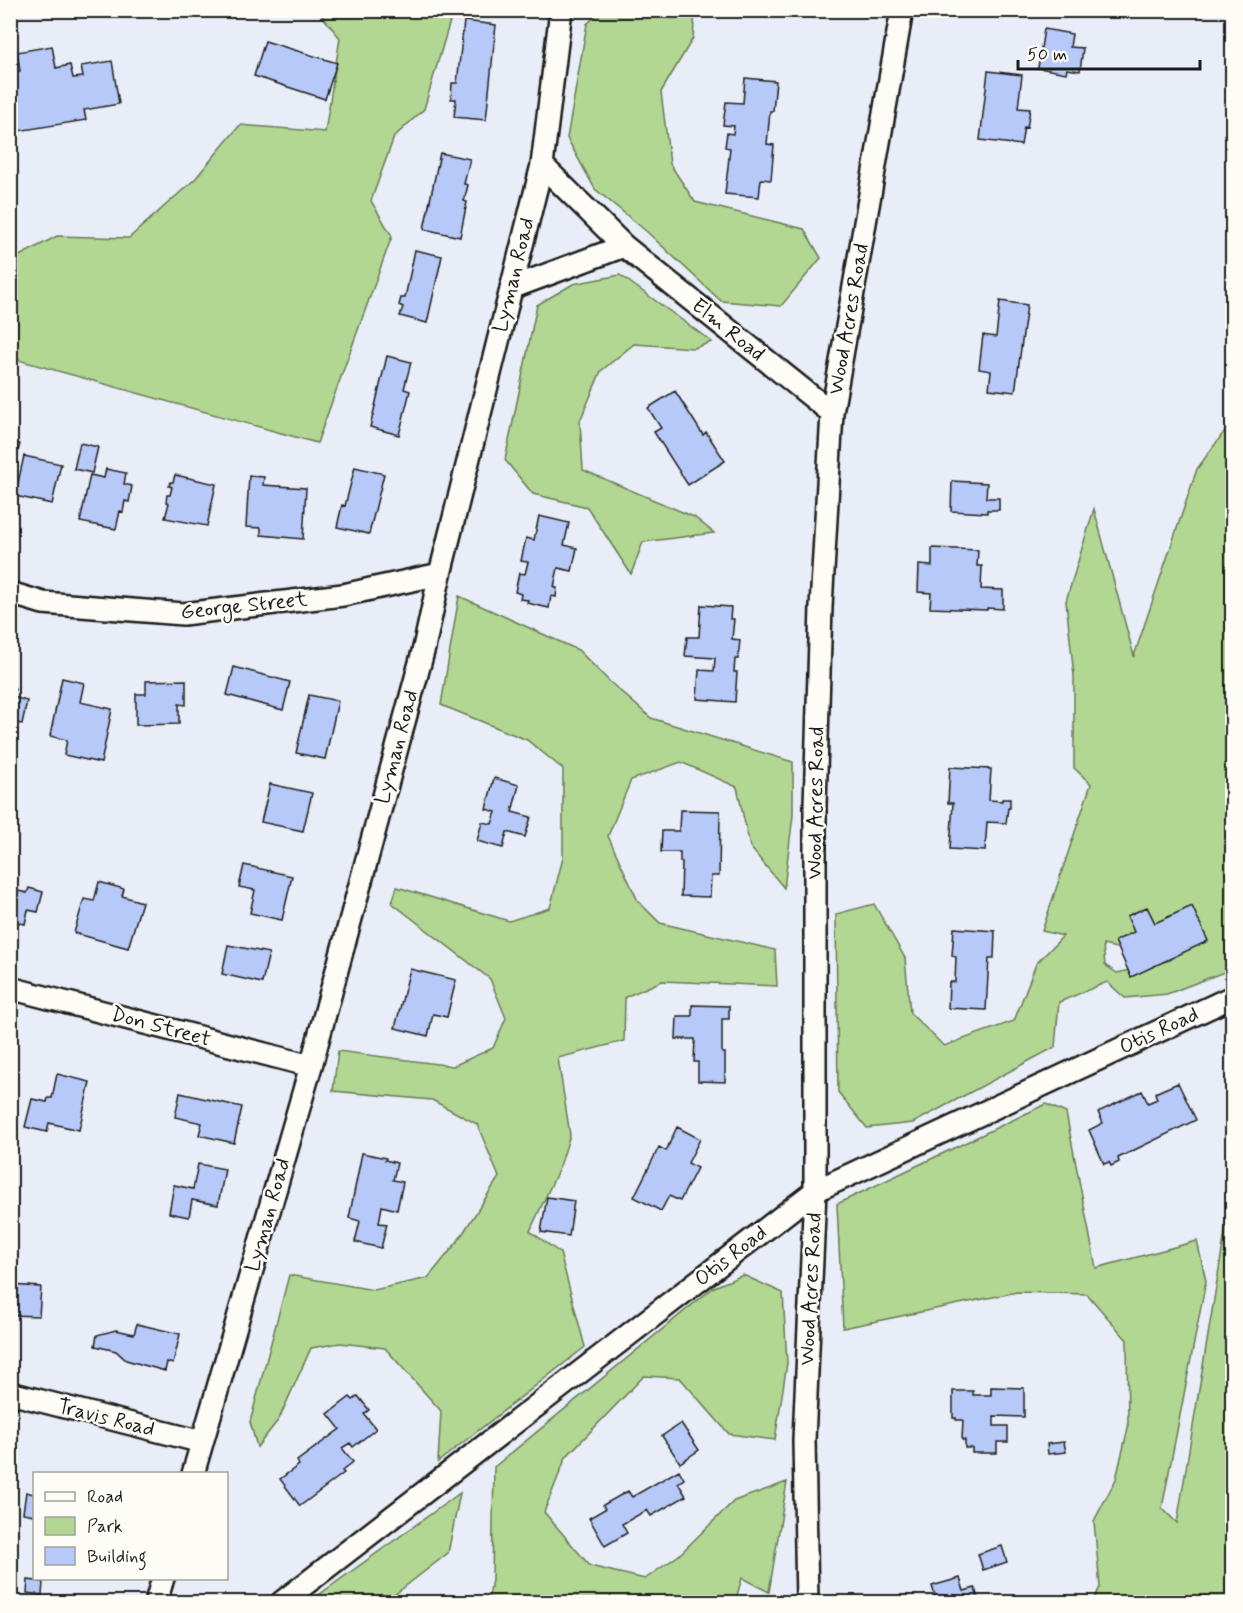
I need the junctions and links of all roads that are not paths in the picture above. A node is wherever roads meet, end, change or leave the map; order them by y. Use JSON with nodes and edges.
{"nodes":[{"id":1,"x":561,"y":10,"type":"edge"},
{"id":2,"x":902,"y":10,"type":"edge"},
{"id":3,"x":542,"y":165,"type":"junction"},
{"id":4,"x":624,"y":246,"type":"junction"},
{"id":5,"x":511,"y":288,"type":"junction"},
{"id":6,"x":832,"y":413,"type":"junction"},
{"id":7,"x":440,"y":574,"type":"junction"},
{"id":8,"x":10,"y":593,"type":"edge"},
{"id":9,"x":10,"y":988,"type":"edge"},
{"id":10,"x":1233,"y":997,"type":"edge"},
{"id":11,"x":311,"y":1066,"type":"junction"},
{"id":12,"x":815,"y":1191,"type":"junction"},
{"id":13,"x":10,"y":1393,"type":"edge"},
{"id":14,"x":202,"y":1442,"type":"junction"},
{"id":15,"x":193,"y":1472,"type":"edge"},
{"id":16,"x":162,"y":1580,"type":"edge"},
{"id":17,"x":156,"y":1602,"type":"edge"},
{"id":18,"x":282,"y":1602,"type":"edge"},
{"id":19,"x":807,"y":1602,"type":"edge"}],
"edges":[{"from":1,"to":3,"type":"street","name":"Lyman Road"},
{"from":2,"to":6,"type":"street","name":"Wood Acres Road"},
{"from":3,"to":4,"type":"street","name":"Elm Road"},
{"from":3,"to":5,"type":"street","name":"Lyman Road"},
{"from":4,"to":5,"type":"street"},
{"from":4,"to":6,"type":"street","name":"Elm Road"},
{"from":5,"to":7,"type":"street","name":"Lyman Road"},
{"from":6,"to":12,"type":"street","name":"Wood Acres Road"},
{"from":7,"to":8,"type":"street","name":"George Street"},
{"from":7,"to":11,"type":"street","name":"Lyman Road"},
{"from":9,"to":11,"type":"street","name":"Don Street"},
{"from":10,"to":12,"type":"street","name":"Otis Road"},
{"from":11,"to":14,"type":"street","name":"Lyman Road"},
{"from":12,"to":18,"type":"street","name":"Otis Road"},
{"from":12,"to":19,"type":"street","name":"Wood Acres Road"},
{"from":13,"to":14,"type":"street","name":"Travis Road"},
{"from":14,"to":15,"type":"street","name":"Lyman Road"},
{"from":16,"to":17,"type":"street"}]}
